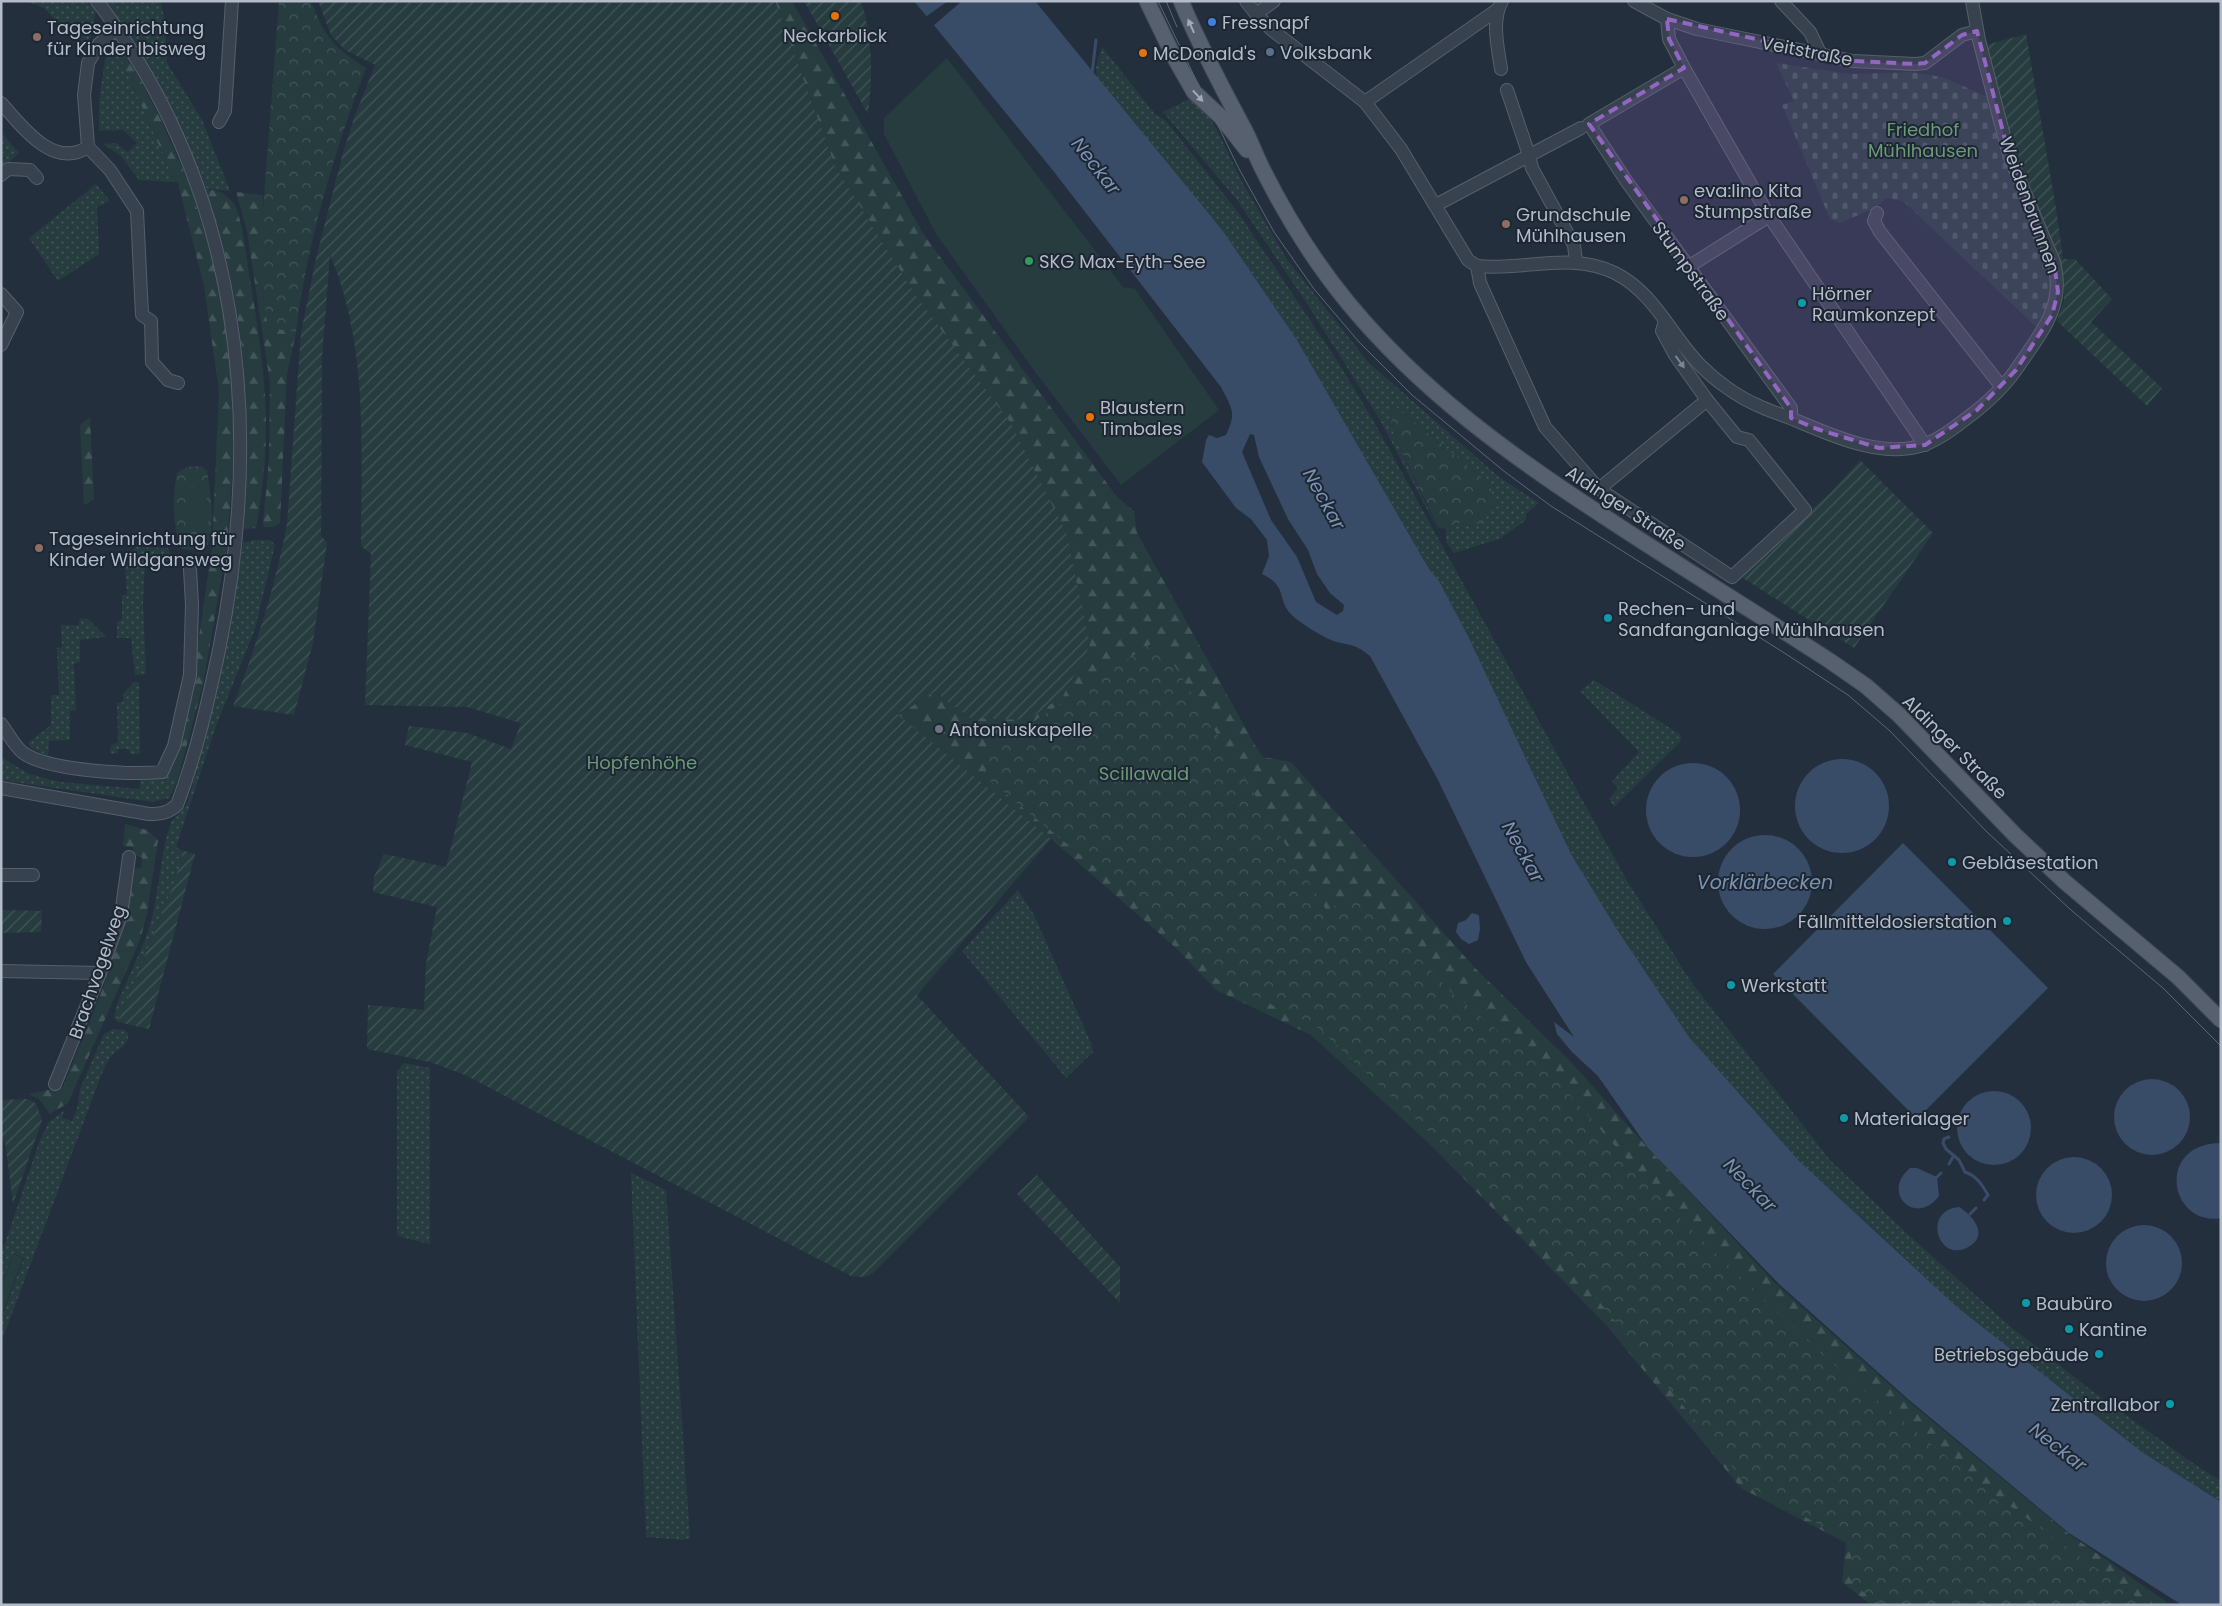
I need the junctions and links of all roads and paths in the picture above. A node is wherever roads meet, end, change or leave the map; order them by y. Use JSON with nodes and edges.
{"nodes":[{"id":1,"x":97,"y":1,"type":"edge"},
{"id":2,"x":232,"y":1,"type":"edge"},
{"id":3,"x":1147,"y":1,"type":"edge"},
{"id":4,"x":1181,"y":1,"type":"edge"},
{"id":5,"x":1246,"y":1,"type":"edge"},
{"id":6,"x":1274,"y":1,"type":"edge"},
{"id":7,"x":1634,"y":1,"type":"edge"},
{"id":8,"x":1781,"y":1,"type":"edge"},
{"id":9,"x":1972,"y":1,"type":"edge"},
{"id":10,"x":1499,"y":6,"type":"edge"},
{"id":11,"x":1256,"y":14,"type":"junction"},
{"id":12,"x":1667,"y":19,"type":"junction"},
{"id":13,"x":117,"y":29,"type":"junction"},
{"id":14,"x":1977,"y":30,"type":"junction"},
{"id":15,"x":1821,"y":55,"type":"junction"},
{"id":16,"x":1684,"y":68,"type":"junction"},
{"id":17,"x":1501,"y":69,"type":"dead end"},
{"id":18,"x":1507,"y":90,"type":"dead end"},
{"id":19,"x":1365,"y":102,"type":"junction"},
{"id":20,"x":1,"y":103,"type":"edge"},
{"id":21,"x":219,"y":122,"type":"dead end"},
{"id":22,"x":1585,"y":126,"type":"junction"},
{"id":23,"x":88,"y":147,"type":"junction"},
{"id":24,"x":1529,"y":155,"type":"junction"},
{"id":25,"x":1261,"y":167,"type":"junction"},
{"id":26,"x":1,"y":175,"type":"edge"},
{"id":27,"x":37,"y":178,"type":"dead end"},
{"id":28,"x":1436,"y":205,"type":"junction"},
{"id":29,"x":1877,"y":213,"type":"dead end"},
{"id":30,"x":1769,"y":216,"type":"junction"},
{"id":31,"x":1576,"y":261,"type":"junction"},
{"id":32,"x":1478,"y":266,"type":"junction"},
{"id":33,"x":1688,"y":267,"type":"junction"},
{"id":34,"x":1,"y":294,"type":"edge"},
{"id":35,"x":1665,"y":321,"type":"junction"},
{"id":36,"x":3,"y":341,"type":"edge"},
{"id":37,"x":178,"y":383,"type":"dead end"},
{"id":38,"x":2001,"y":386,"type":"junction"},
{"id":39,"x":1707,"y":400,"type":"junction"},
{"id":40,"x":1790,"y":418,"type":"junction"},
{"id":41,"x":1925,"y":444,"type":"junction"},
{"id":42,"x":1599,"y":489,"type":"junction"},
{"id":43,"x":190,"y":569,"type":"dead end"},
{"id":44,"x":1,"y":724,"type":"edge"},
{"id":45,"x":1,"y":788,"type":"edge"},
{"id":46,"x":129,"y":857,"type":"dead end"},
{"id":47,"x":1,"y":875,"type":"edge"},
{"id":48,"x":33,"y":875,"type":"dead end"},
{"id":49,"x":1,"y":971,"type":"edge"},
{"id":50,"x":100,"y":973,"type":"junction"},
{"id":51,"x":2221,"y":1020,"type":"edge"},
{"id":52,"x":55,"y":1084,"type":"dead end"}],
"edges":[{"from":1,"to":13,"type":"street"},
{"from":2,"to":21,"type":"street"},
{"from":3,"to":25,"type":"main road","name":"Aldinger Straße","one_way":true},
{"from":25,"to":4,"type":"main road","name":"Aldinger Straße","one_way":true},
{"from":5,"to":11,"type":"street"},
{"from":6,"to":11,"type":"street"},
{"from":7,"to":12,"type":"street","name":"Veitstraße"},
{"from":8,"to":15,"type":"street"},
{"from":9,"to":14,"type":"street","name":"Weidenbrunnen"},
{"from":10,"to":17,"type":"street"},
{"from":10,"to":19,"type":"street"},
{"from":11,"to":19,"type":"street"},
{"from":12,"to":15,"type":"street","name":"Veitstraße"},
{"from":12,"to":16,"type":"street"},
{"from":13,"to":23,"type":"street"},
{"from":13,"to":45,"type":"street"},
{"from":14,"to":15,"type":"street","name":"Veitstraße"},
{"from":14,"to":38,"type":"street","name":"Weidenbrunnen"},
{"from":16,"to":22,"type":"street"},
{"from":16,"to":30,"type":"street"},
{"from":18,"to":24,"type":"street"},
{"from":19,"to":28,"type":"street"},
{"from":20,"to":23,"type":"street"},
{"from":22,"to":24,"type":"street"},
{"from":22,"to":33,"type":"street","name":"Stumpstraße"},
{"from":23,"to":37,"type":"street"},
{"from":24,"to":28,"type":"street"},
{"from":24,"to":31,"type":"street"},
{"from":25,"to":51,"type":"main road","name":"Aldinger Straße"},
{"from":26,"to":27,"type":"street"},
{"from":28,"to":32,"type":"street"},
{"from":29,"to":38,"type":"street"},
{"from":30,"to":33,"type":"street"},
{"from":30,"to":41,"type":"street"},
{"from":31,"to":32,"type":"street","name":"Weidenbrunnen"},
{"from":31,"to":35,"type":"street","name":"Weidenbrunnen"},
{"from":32,"to":42,"type":"street","name":"Aldinger Straße"},
{"from":33,"to":40,"type":"street","name":"Stumpstraße"},
{"from":34,"to":36,"type":"street"},
{"from":35,"to":39,"type":"street","one_way":true},
{"from":35,"to":40,"type":"street","name":"Weidenbrunnen"},
{"from":38,"to":41,"type":"street","name":"Weidenbrunnen"},
{"from":39,"to":42,"type":"street","name":"Aldinger Straße"},
{"from":39,"to":42,"type":"street","name":"Aldinger Straße"},
{"from":40,"to":41,"type":"street","name":"Weidenbrunnen"},
{"from":43,"to":44,"type":"street"},
{"from":46,"to":50,"type":"street","name":"Brachvogelweg"},
{"from":47,"to":48,"type":"street"},
{"from":49,"to":50,"type":"street"},
{"from":50,"to":52,"type":"street","name":"Brachvogelweg"}]}
